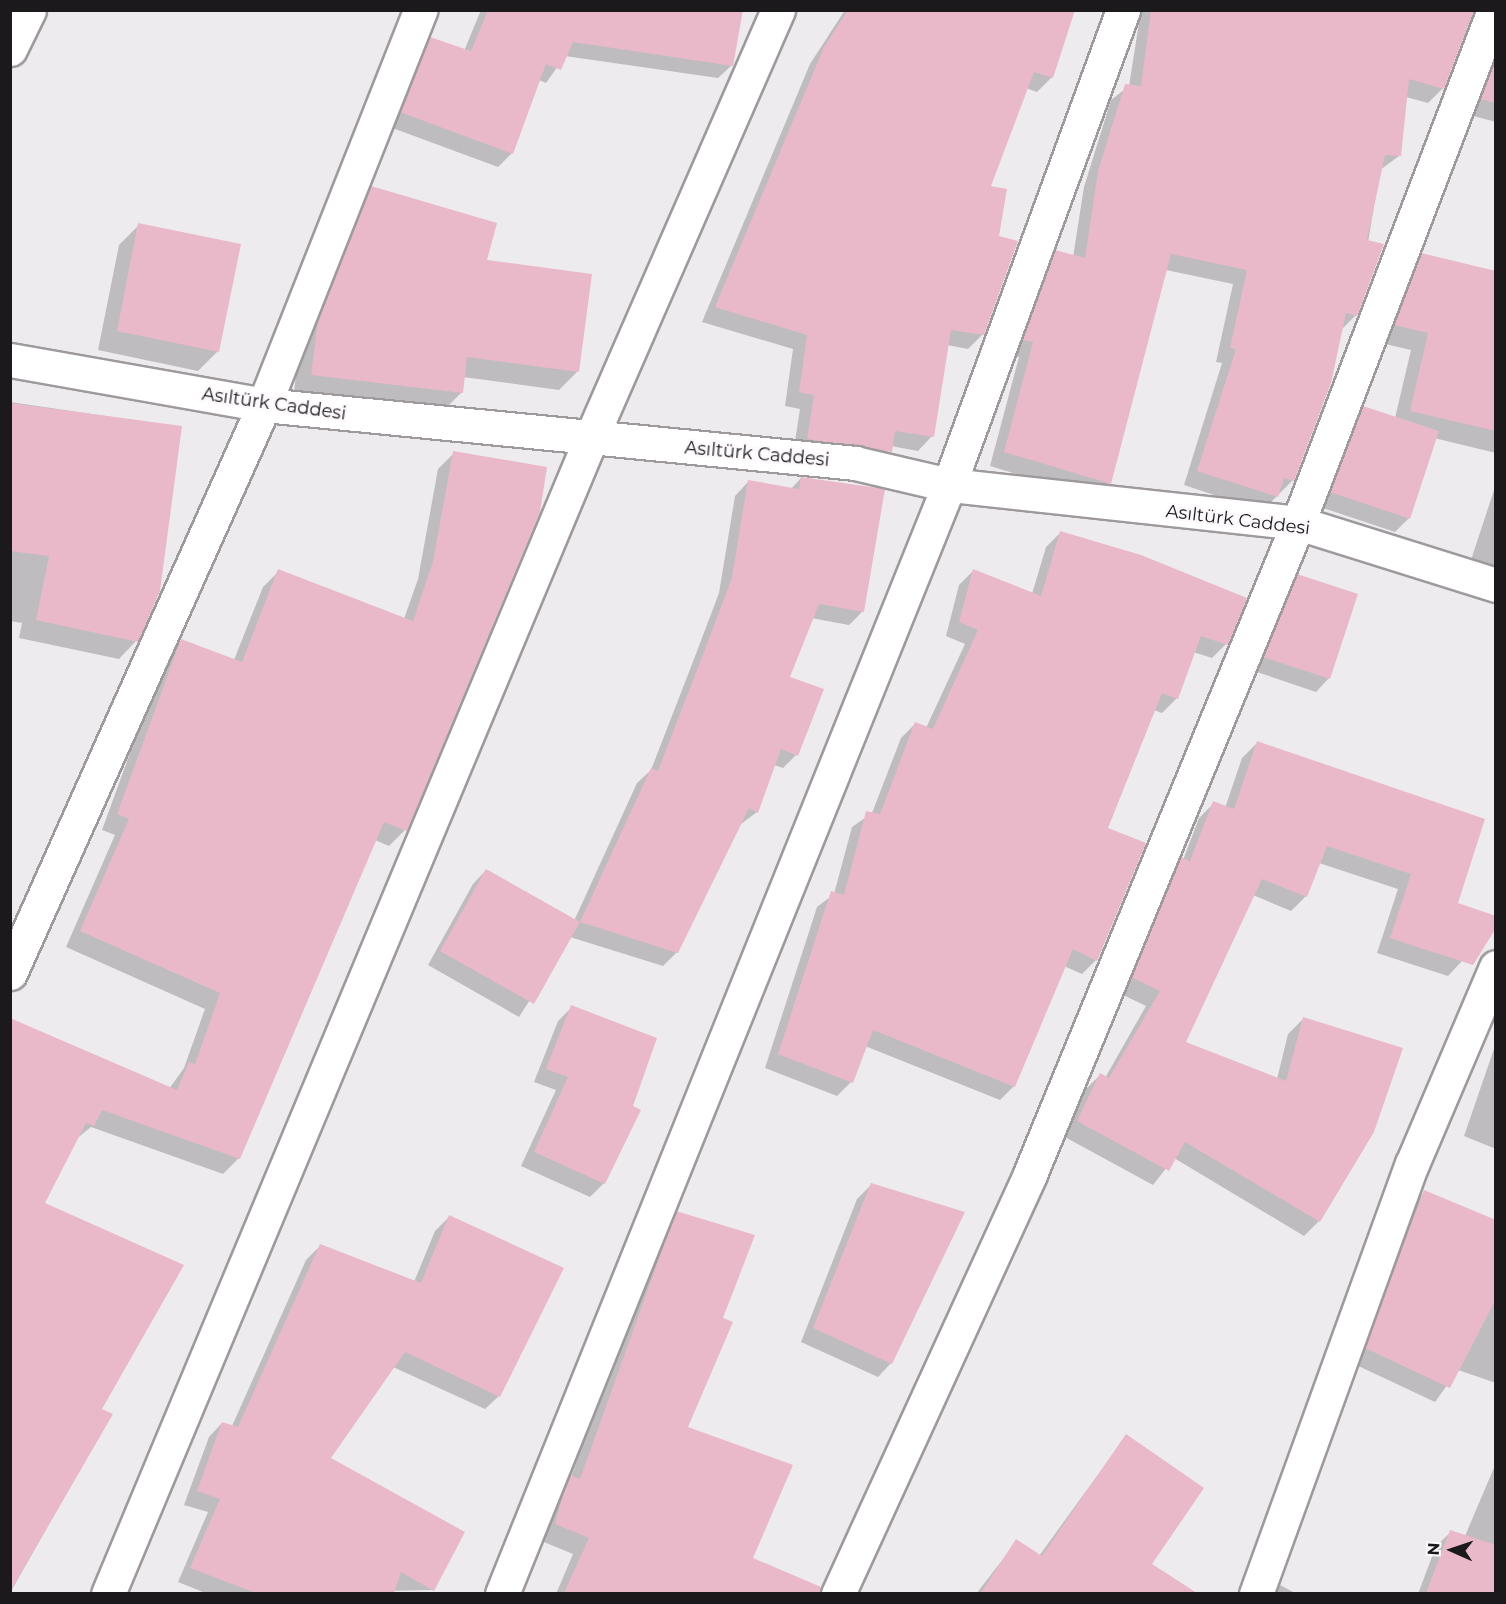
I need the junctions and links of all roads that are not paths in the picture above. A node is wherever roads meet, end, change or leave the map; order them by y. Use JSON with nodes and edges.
{"nodes":[{"id":1,"x":29,"y":10,"type":"edge"},
{"id":2,"x":420,"y":10,"type":"edge"},
{"id":3,"x":778,"y":10,"type":"edge"},
{"id":4,"x":1123,"y":10,"type":"edge"},
{"id":5,"x":1494,"y":10,"type":"edge"},
{"id":6,"x":10,"y":49,"type":"edge"},
{"id":7,"x":10,"y":360,"type":"edge"},
{"id":8,"x":264,"y":405,"type":"junction"},
{"id":9,"x":591,"y":438,"type":"junction"},
{"id":10,"x":949,"y":485,"type":"junction"},
{"id":11,"x":1298,"y":523,"type":"junction"},
{"id":12,"x":1496,"y":585,"type":"edge"},
{"id":13,"x":1496,"y":967,"type":"edge"},
{"id":14,"x":10,"y":973,"type":"edge"},
{"id":15,"x":108,"y":1593,"type":"edge"},
{"id":16,"x":502,"y":1593,"type":"edge"},
{"id":17,"x":838,"y":1593,"type":"edge"},
{"id":18,"x":1256,"y":1593,"type":"edge"}],
"edges":[{"from":1,"to":6,"type":"street"},
{"from":2,"to":8,"type":"street"},
{"from":3,"to":9,"type":"street"},
{"from":4,"to":10,"type":"street"},
{"from":5,"to":11,"type":"street"},
{"from":7,"to":8,"type":"street","name":"Asıltürk Caddesi"},
{"from":8,"to":9,"type":"street","name":"Asıltürk Caddesi"},
{"from":8,"to":14,"type":"street"},
{"from":9,"to":10,"type":"street","name":"Asıltürk Caddesi"},
{"from":9,"to":15,"type":"street"},
{"from":10,"to":11,"type":"street","name":"Asıltürk Caddesi"},
{"from":10,"to":16,"type":"street"},
{"from":11,"to":12,"type":"street","name":"Asıltürk Caddesi"},
{"from":11,"to":17,"type":"street"},
{"from":13,"to":18,"type":"street"}]}
